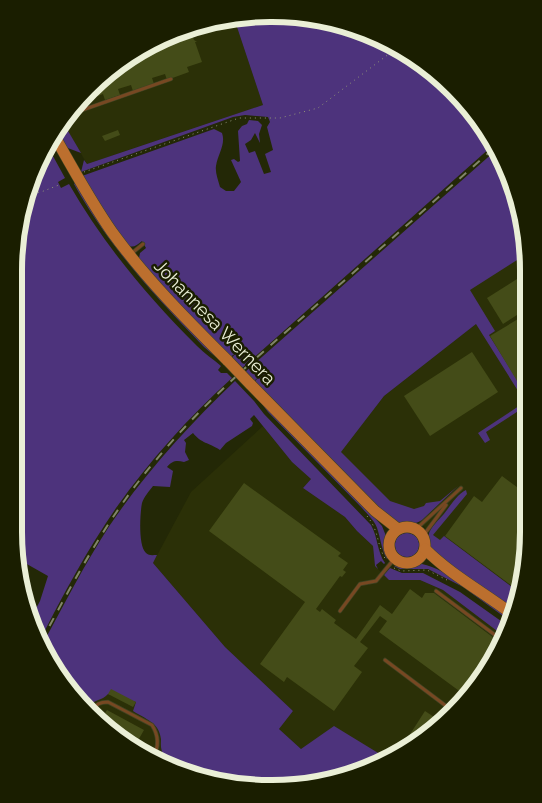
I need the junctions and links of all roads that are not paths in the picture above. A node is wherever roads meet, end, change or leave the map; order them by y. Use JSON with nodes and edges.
{"nodes":[{"id":1,"x":171,"y":80,"type":"dead end"},
{"id":2,"x":81,"y":110,"type":"edge"},
{"id":3,"x":58,"y":144,"type":"edge"},
{"id":4,"x":143,"y":244,"type":"dead end"},
{"id":5,"x":129,"y":255,"type":"junction"},
{"id":6,"x":461,"y":488,"type":"dead end"},
{"id":7,"x":450,"y":500,"type":"junction"},
{"id":8,"x":394,"y":532,"type":"junction"},
{"id":9,"x":419,"y":533,"type":"junction"},
{"id":10,"x":422,"y":554,"type":"junction"},
{"id":11,"x":391,"y":562,"type":"junction"},
{"id":12,"x":436,"y":591,"type":"dead end"},
{"id":13,"x":507,"y":610,"type":"edge"},
{"id":14,"x":340,"y":611,"type":"dead end"},
{"id":15,"x":497,"y":636,"type":"edge"},
{"id":16,"x":385,"y":660,"type":"dead end"},
{"id":17,"x":94,"y":707,"type":"edge"},
{"id":18,"x":448,"y":707,"type":"edge"},
{"id":19,"x":156,"y":752,"type":"edge"}],
"edges":[{"from":1,"to":2,"type":"lane"},
{"from":3,"to":5,"type":"main road","name":"Johannesa Wernera"},
{"from":4,"to":5,"type":"lane"},
{"from":5,"to":8,"type":"main road","name":"Johannesa Wernera","bridge":true},
{"from":6,"to":7,"type":"lane"},
{"from":7,"to":9,"type":"lane"},
{"from":7,"to":9,"type":"lane"},
{"from":8,"to":9,"type":"main road"},
{"from":8,"to":11,"type":"main road"},
{"from":9,"to":10,"type":"main road"},
{"from":10,"to":11,"type":"main road"},
{"from":10,"to":13,"type":"main road"},
{"from":11,"to":14,"type":"lane"},
{"from":12,"to":15,"type":"lane"},
{"from":16,"to":18,"type":"lane"},
{"from":17,"to":19,"type":"lane"}]}
